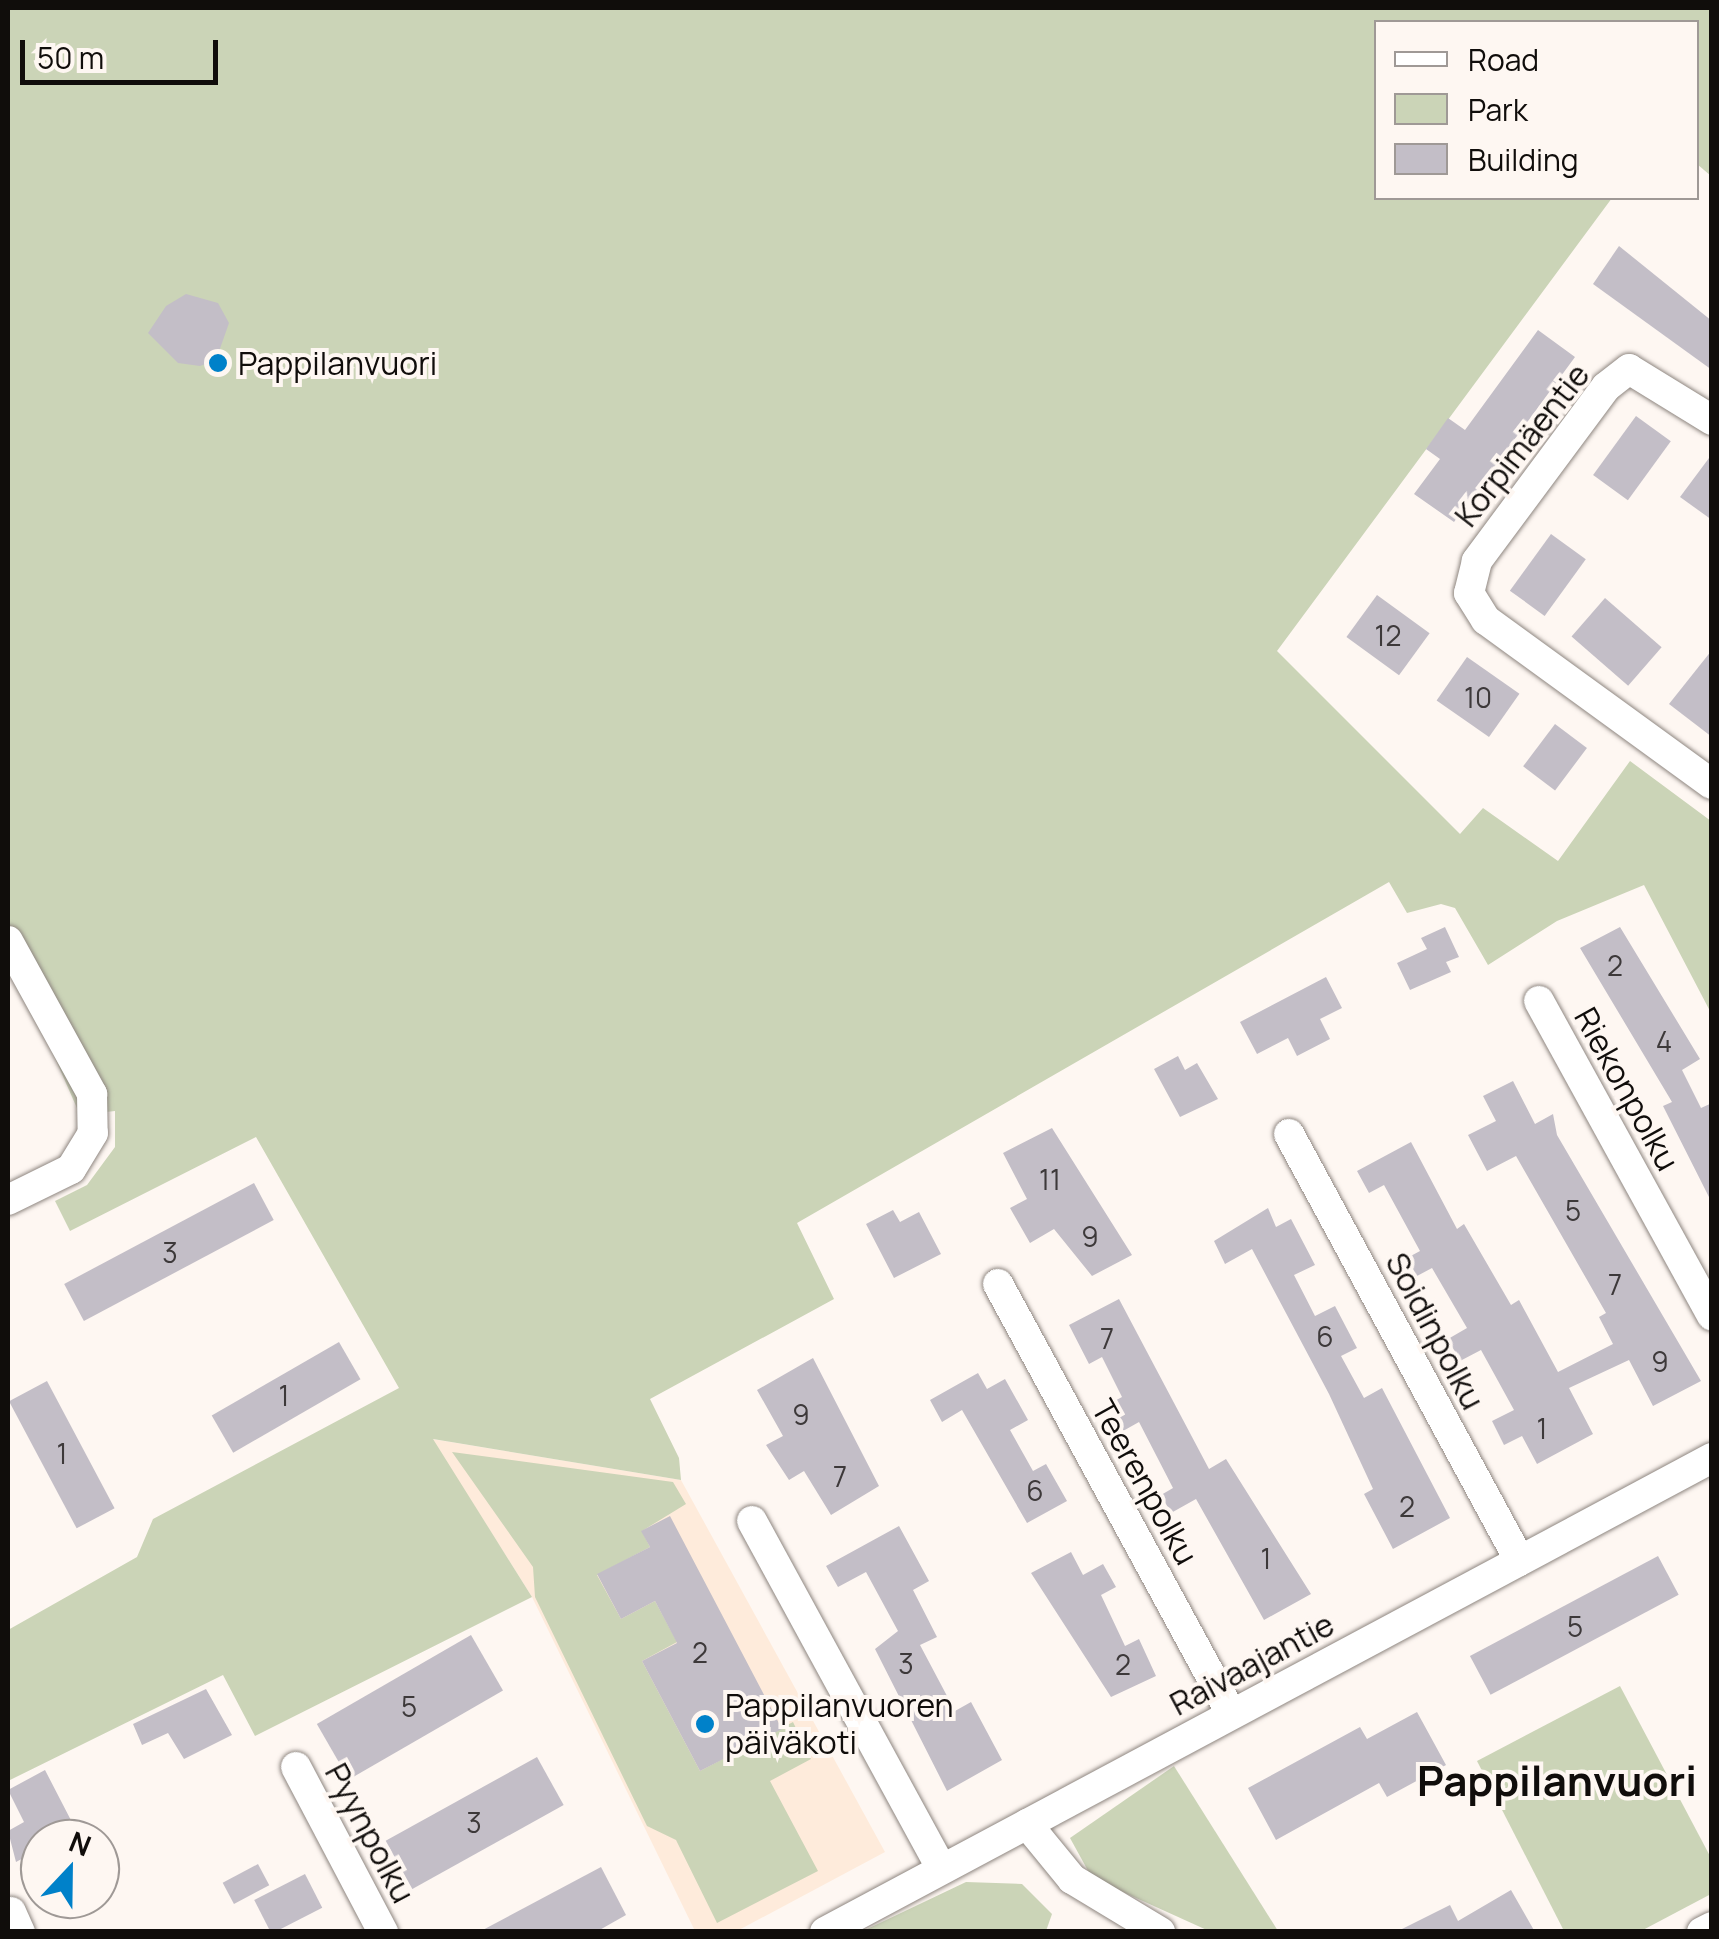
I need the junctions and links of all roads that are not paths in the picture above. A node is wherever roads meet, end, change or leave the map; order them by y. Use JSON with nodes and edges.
{"nodes":[{"id":1,"x":1712,"y":420,"type":"edge"},
{"id":2,"x":1712,"y":784,"type":"edge"},
{"id":3,"x":8,"y":941,"type":"edge"},
{"id":4,"x":1539,"y":1001,"type":"dead end"},
{"id":5,"x":1289,"y":1134,"type":"dead end"},
{"id":6,"x":8,"y":1200,"type":"edge"},
{"id":7,"x":998,"y":1284,"type":"dead end"},
{"id":8,"x":1712,"y":1316,"type":"edge"},
{"id":9,"x":1712,"y":1458,"type":"edge"},
{"id":10,"x":752,"y":1521,"type":"dead end"},
{"id":11,"x":1520,"y":1561,"type":"junction"},
{"id":12,"x":1230,"y":1713,"type":"junction"},
{"id":13,"x":296,"y":1767,"type":"dead end"},
{"id":14,"x":1028,"y":1824,"type":"junction"},
{"id":15,"x":942,"y":1869,"type":"junction"},
{"id":16,"x":1712,"y":1927,"type":"edge"},
{"id":17,"x":383,"y":1932,"type":"edge"},
{"id":18,"x":825,"y":1932,"type":"edge"},
{"id":19,"x":1160,"y":1932,"type":"edge"},
{"id":20,"x":1702,"y":1932,"type":"edge"}],
"edges":[{"from":1,"to":2,"type":"street","name":"Korpimäentie"},
{"from":3,"to":6,"type":"street"},
{"from":4,"to":8,"type":"street","name":"Riekonpolku"},
{"from":5,"to":11,"type":"street","name":"Soidinpolku"},
{"from":7,"to":12,"type":"street","name":"Teerenpolku"},
{"from":9,"to":11,"type":"street","name":"Raivaajantie"},
{"from":10,"to":15,"type":"street"},
{"from":11,"to":12,"type":"street","name":"Raivaajantie"},
{"from":12,"to":14,"type":"street","name":"Raivaajantie"},
{"from":13,"to":17,"type":"street","name":"Pyynpolku"},
{"from":14,"to":15,"type":"street","name":"Raivaajantie"},
{"from":14,"to":19,"type":"street"},
{"from":15,"to":18,"type":"street","name":"Raivaajantie"},
{"from":16,"to":20,"type":"street"}]}
